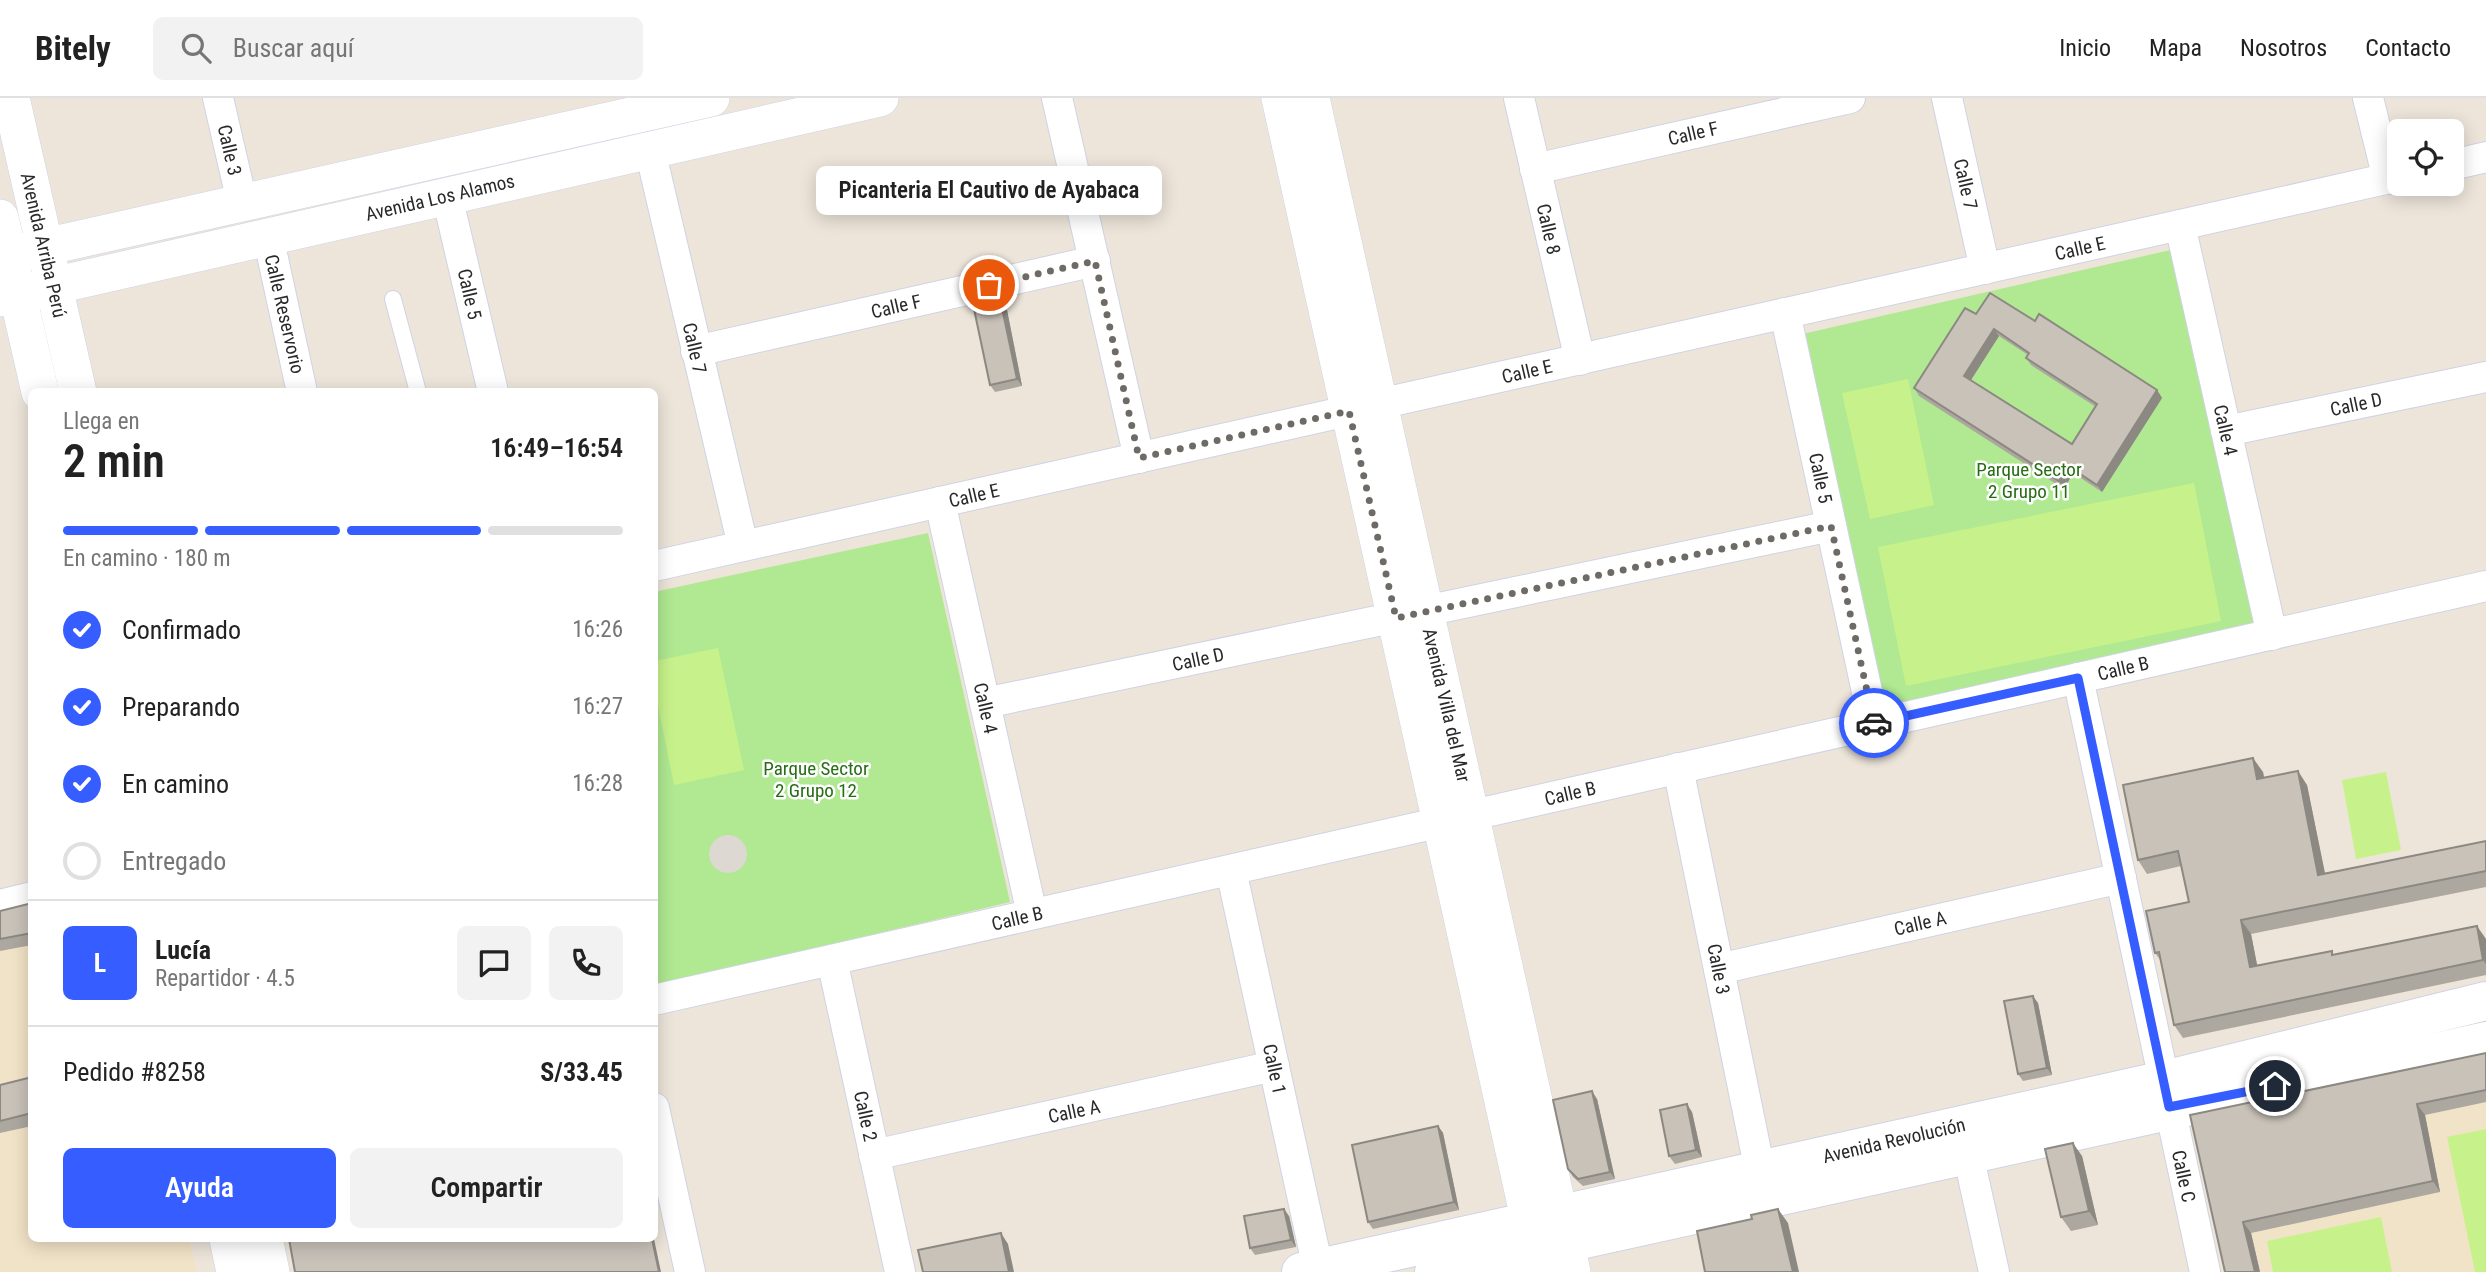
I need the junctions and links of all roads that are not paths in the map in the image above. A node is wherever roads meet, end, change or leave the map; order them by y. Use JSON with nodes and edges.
{"nodes":[{"id":1,"x":11,"y":98,"type":"edge"},
{"id":2,"x":218,"y":98,"type":"edge"},
{"id":3,"x":711,"y":98,"type":"edge"},
{"id":4,"x":880,"y":98,"type":"edge"},
{"id":5,"x":1057,"y":98,"type":"edge"},
{"id":6,"x":1280,"y":98,"type":"edge"},
{"id":7,"x":1311,"y":98,"type":"edge"},
{"id":8,"x":1519,"y":98,"type":"edge"},
{"id":9,"x":1850,"y":98,"type":"edge"},
{"id":10,"x":1947,"y":98,"type":"edge"},
{"id":11,"x":2368,"y":98,"type":"edge"},
{"id":12,"x":643,"y":105,"type":"edge"},
{"id":13,"x":650,"y":150,"type":"junction"},
{"id":14,"x":2387,"y":156,"type":"edge"},
{"id":15,"x":2486,"y":157,"type":"edge"},
{"id":16,"x":2464,"y":162,"type":"edge"},
{"id":17,"x":1535,"y":169,"type":"junction"},
{"id":18,"x":2387,"y":180,"type":"edge"},
{"id":19,"x":447,"y":196,"type":"junction"},
{"id":20,"x":242,"y":202,"type":"junction"},
{"id":21,"x":0,"y":218,"type":"edge"},
{"id":22,"x":2180,"y":225,"type":"junction"},
{"id":23,"x":268,"y":236,"type":"junction"},
{"id":24,"x":45,"y":247,"type":"junction"},
{"id":25,"x":4,"y":256,"type":"edge"},
{"id":26,"x":1095,"y":261,"type":"junction"},
{"id":27,"x":1985,"y":269,"type":"junction"},
{"id":28,"x":53,"y":286,"type":"junction"},
{"id":29,"x":9,"y":296,"type":"edge"},
{"id":30,"x":393,"y":299,"type":"dead end"},
{"id":31,"x":1786,"y":313,"type":"junction"},
{"id":32,"x":696,"y":351,"type":"junction"},
{"id":33,"x":1580,"y":360,"type":"junction"},
{"id":34,"x":2486,"y":377,"type":"edge"},
{"id":35,"x":39,"y":388,"type":"edge"},
{"id":36,"x":77,"y":388,"type":"edge"},
{"id":37,"x":301,"y":388,"type":"edge"},
{"id":38,"x":417,"y":388,"type":"edge"},
{"id":39,"x":491,"y":388,"type":"edge"},
{"id":40,"x":1363,"y":408,"type":"junction"},
{"id":41,"x":2226,"y":430,"type":"junction"},
{"id":42,"x":1139,"y":458,"type":"junction"},
{"id":43,"x":940,"y":502,"type":"junction"},
{"id":44,"x":1831,"y":526,"type":"junction"},
{"id":45,"x":743,"y":546,"type":"junction"},
{"id":46,"x":658,"y":565,"type":"edge"},
{"id":47,"x":2486,"y":586,"type":"edge"},
{"id":48,"x":1411,"y":615,"type":"junction"},
{"id":49,"x":2272,"y":635,"type":"junction"},
{"id":50,"x":2078,"y":678,"type":"junction"},
{"id":51,"x":985,"y":703,"type":"junction"},
{"id":52,"x":1874,"y":724,"type":"junction"},
{"id":53,"x":1678,"y":768,"type":"junction"},
{"id":54,"x":1457,"y":818,"type":"junction"},
{"id":55,"x":1231,"y":870,"type":"junction"},
{"id":56,"x":2121,"y":878,"type":"junction"},
{"id":57,"x":28,"y":898,"type":"edge"},
{"id":58,"x":0,"y":905,"type":"edge"},
{"id":59,"x":1032,"y":914,"type":"junction"},
{"id":60,"x":832,"y":960,"type":"junction"},
{"id":61,"x":1719,"y":969,"type":"junction"},
{"id":62,"x":658,"y":999,"type":"edge"},
{"id":63,"x":2486,"y":1001,"type":"edge"},
{"id":64,"x":2486,"y":1041,"type":"edge"},
{"id":65,"x":1274,"y":1066,"type":"junction"},
{"id":66,"x":2166,"y":1093,"type":"junction"},
{"id":67,"x":658,"y":1126,"type":"edge"},
{"id":68,"x":1968,"y":1154,"type":"junction"},
{"id":69,"x":874,"y":1155,"type":"junction"},
{"id":70,"x":1760,"y":1171,"type":"junction"},
{"id":71,"x":229,"y":1242,"type":"edge"},
{"id":72,"x":265,"y":1242,"type":"edge"},
{"id":73,"x":1551,"y":1245,"type":"edge"},
{"id":74,"x":1309,"y":1270,"type":"edge"},
{"id":75,"x":235,"y":1272,"type":"edge"},
{"id":76,"x":271,"y":1272,"type":"edge"},
{"id":77,"x":690,"y":1272,"type":"edge"},
{"id":78,"x":900,"y":1272,"type":"edge"},
{"id":79,"x":1434,"y":1272,"type":"edge"},
{"id":80,"x":1994,"y":1272,"type":"edge"},
{"id":81,"x":2205,"y":1272,"type":"edge"}],
"edges":[{"from":1,"to":24,"type":"street","name":"Avenida Arriba Perú"},
{"from":2,"to":20,"type":"street","name":"Calle 3"},
{"from":3,"to":12,"type":"street","name":"Avenida Los Alamos"},
{"from":4,"to":13,"type":"street","name":"Avenida Los Alamos"},
{"from":5,"to":26,"type":"street"},
{"from":6,"to":40,"type":"street","name":"Avenida Villa del Mar"},
{"from":7,"to":40,"type":"street","name":"Avenida Villa del Mar"},
{"from":8,"to":17,"type":"street","name":"Calle 8"},
{"from":9,"to":17,"type":"street","name":"Calle F"},
{"from":10,"to":27,"type":"street","name":"Calle 7"},
{"from":11,"to":14,"type":"street"},
{"from":12,"to":20,"type":"street","name":"Avenida Los Alamos"},
{"from":13,"to":19,"type":"street","name":"Avenida Los Alamos"},
{"from":13,"to":32,"type":"street","name":"Calle 7"},
{"from":15,"to":16,"type":"street"},
{"from":17,"to":33,"type":"street","name":"Calle 8"},
{"from":18,"to":22,"type":"street","name":"Calle E"},
{"from":19,"to":23,"type":"street","name":"Avenida Los Alamos"},
{"from":19,"to":39,"type":"street","name":"Calle 5"},
{"from":20,"to":24,"type":"street","name":"Avenida Los Alamos"},
{"from":21,"to":25,"type":"street","name":"Avenida Arriba Perú"},
{"from":22,"to":27,"type":"street","name":"Calle E"},
{"from":22,"to":41,"type":"street","name":"Calle 4"},
{"from":23,"to":28,"type":"street","name":"Avenida Los Alamos"},
{"from":23,"to":37,"type":"street","name":"Calle Reservorio"},
{"from":24,"to":25,"type":"street","name":"Avenida Los Alamos"},
{"from":24,"to":28,"type":"street","name":"Avenida Arriba Perú"},
{"from":25,"to":29,"type":"street","name":"Avenida Arriba Perú"},
{"from":26,"to":32,"type":"street","name":"Calle F"},
{"from":26,"to":42,"type":"street"},
{"from":27,"to":31,"type":"street","name":"Calle E"},
{"from":28,"to":29,"type":"street","name":"Avenida Los Alamos"},
{"from":28,"to":36,"type":"street","name":"Avenida Arriba Perú"},
{"from":29,"to":35,"type":"street","name":"Avenida Arriba Perú"},
{"from":30,"to":38,"type":"lane"},
{"from":31,"to":33,"type":"street","name":"Calle E"},
{"from":31,"to":44,"type":"street","name":"Calle 5"},
{"from":32,"to":45,"type":"street","name":"Calle 7"},
{"from":33,"to":40,"type":"street","name":"Calle E"},
{"from":34,"to":41,"type":"street","name":"Calle D"},
{"from":40,"to":42,"type":"street","name":"Calle E"},
{"from":40,"to":48,"type":"street","name":"Avenida Villa del Mar"},
{"from":41,"to":49,"type":"street","name":"Calle 4"},
{"from":42,"to":43,"type":"street","name":"Calle E"},
{"from":43,"to":45,"type":"street","name":"Calle E"},
{"from":43,"to":51,"type":"street","name":"Calle 4"},
{"from":44,"to":48,"type":"street"},
{"from":44,"to":52,"type":"street","name":"Calle 5"},
{"from":45,"to":46,"type":"street","name":"Calle E"},
{"from":47,"to":49,"type":"street","name":"Calle B"},
{"from":48,"to":51,"type":"street","name":"Calle D"},
{"from":48,"to":54,"type":"street","name":"Avenida Villa del Mar"},
{"from":49,"to":50,"type":"street","name":"Calle B"},
{"from":50,"to":52,"type":"street","name":"Calle B"},
{"from":50,"to":56,"type":"street"},
{"from":51,"to":59,"type":"street","name":"Calle 4"},
{"from":52,"to":53,"type":"street","name":"Calle B"},
{"from":53,"to":54,"type":"street","name":"Calle B"},
{"from":53,"to":61,"type":"street","name":"Calle 3"},
{"from":54,"to":55,"type":"street","name":"Calle B"},
{"from":54,"to":73,"type":"street","name":"Avenida Villa del Mar"},
{"from":55,"to":59,"type":"street","name":"Calle B"},
{"from":55,"to":65,"type":"street","name":"Calle 1"},
{"from":56,"to":61,"type":"street","name":"Calle A"},
{"from":56,"to":66,"type":"street"},
{"from":57,"to":58,"type":"street"},
{"from":59,"to":60,"type":"street","name":"Calle B"},
{"from":60,"to":62,"type":"street","name":"Calle B"},
{"from":60,"to":69,"type":"street","name":"Calle 2"},
{"from":61,"to":70,"type":"street","name":"Calle 3"},
{"from":63,"to":66,"type":"main road","name":"Avenida Revolución"},
{"from":64,"to":66,"type":"main road","name":"Avenida Revolución"},
{"from":65,"to":69,"type":"street","name":"Calle A"},
{"from":65,"to":74,"type":"street","name":"Calle 1"},
{"from":66,"to":68,"type":"main road","name":"Avenida Revolución"},
{"from":66,"to":70,"type":"main road","name":"Avenida Revolución"},
{"from":66,"to":81,"type":"street","name":"Calle C"},
{"from":67,"to":77,"type":"street"},
{"from":68,"to":73,"type":"main road","name":"Avenida Revolución"},
{"from":68,"to":80,"type":"street"},
{"from":69,"to":78,"type":"street","name":"Calle 2"},
{"from":70,"to":73,"type":"main road","name":"Avenida Revolución"},
{"from":71,"to":75,"type":"street"},
{"from":72,"to":76,"type":"street"},
{"from":73,"to":74,"type":"main road","name":"Avenida Revolución"},
{"from":73,"to":79,"type":"main road","name":"Avenida Revolución"}]}
